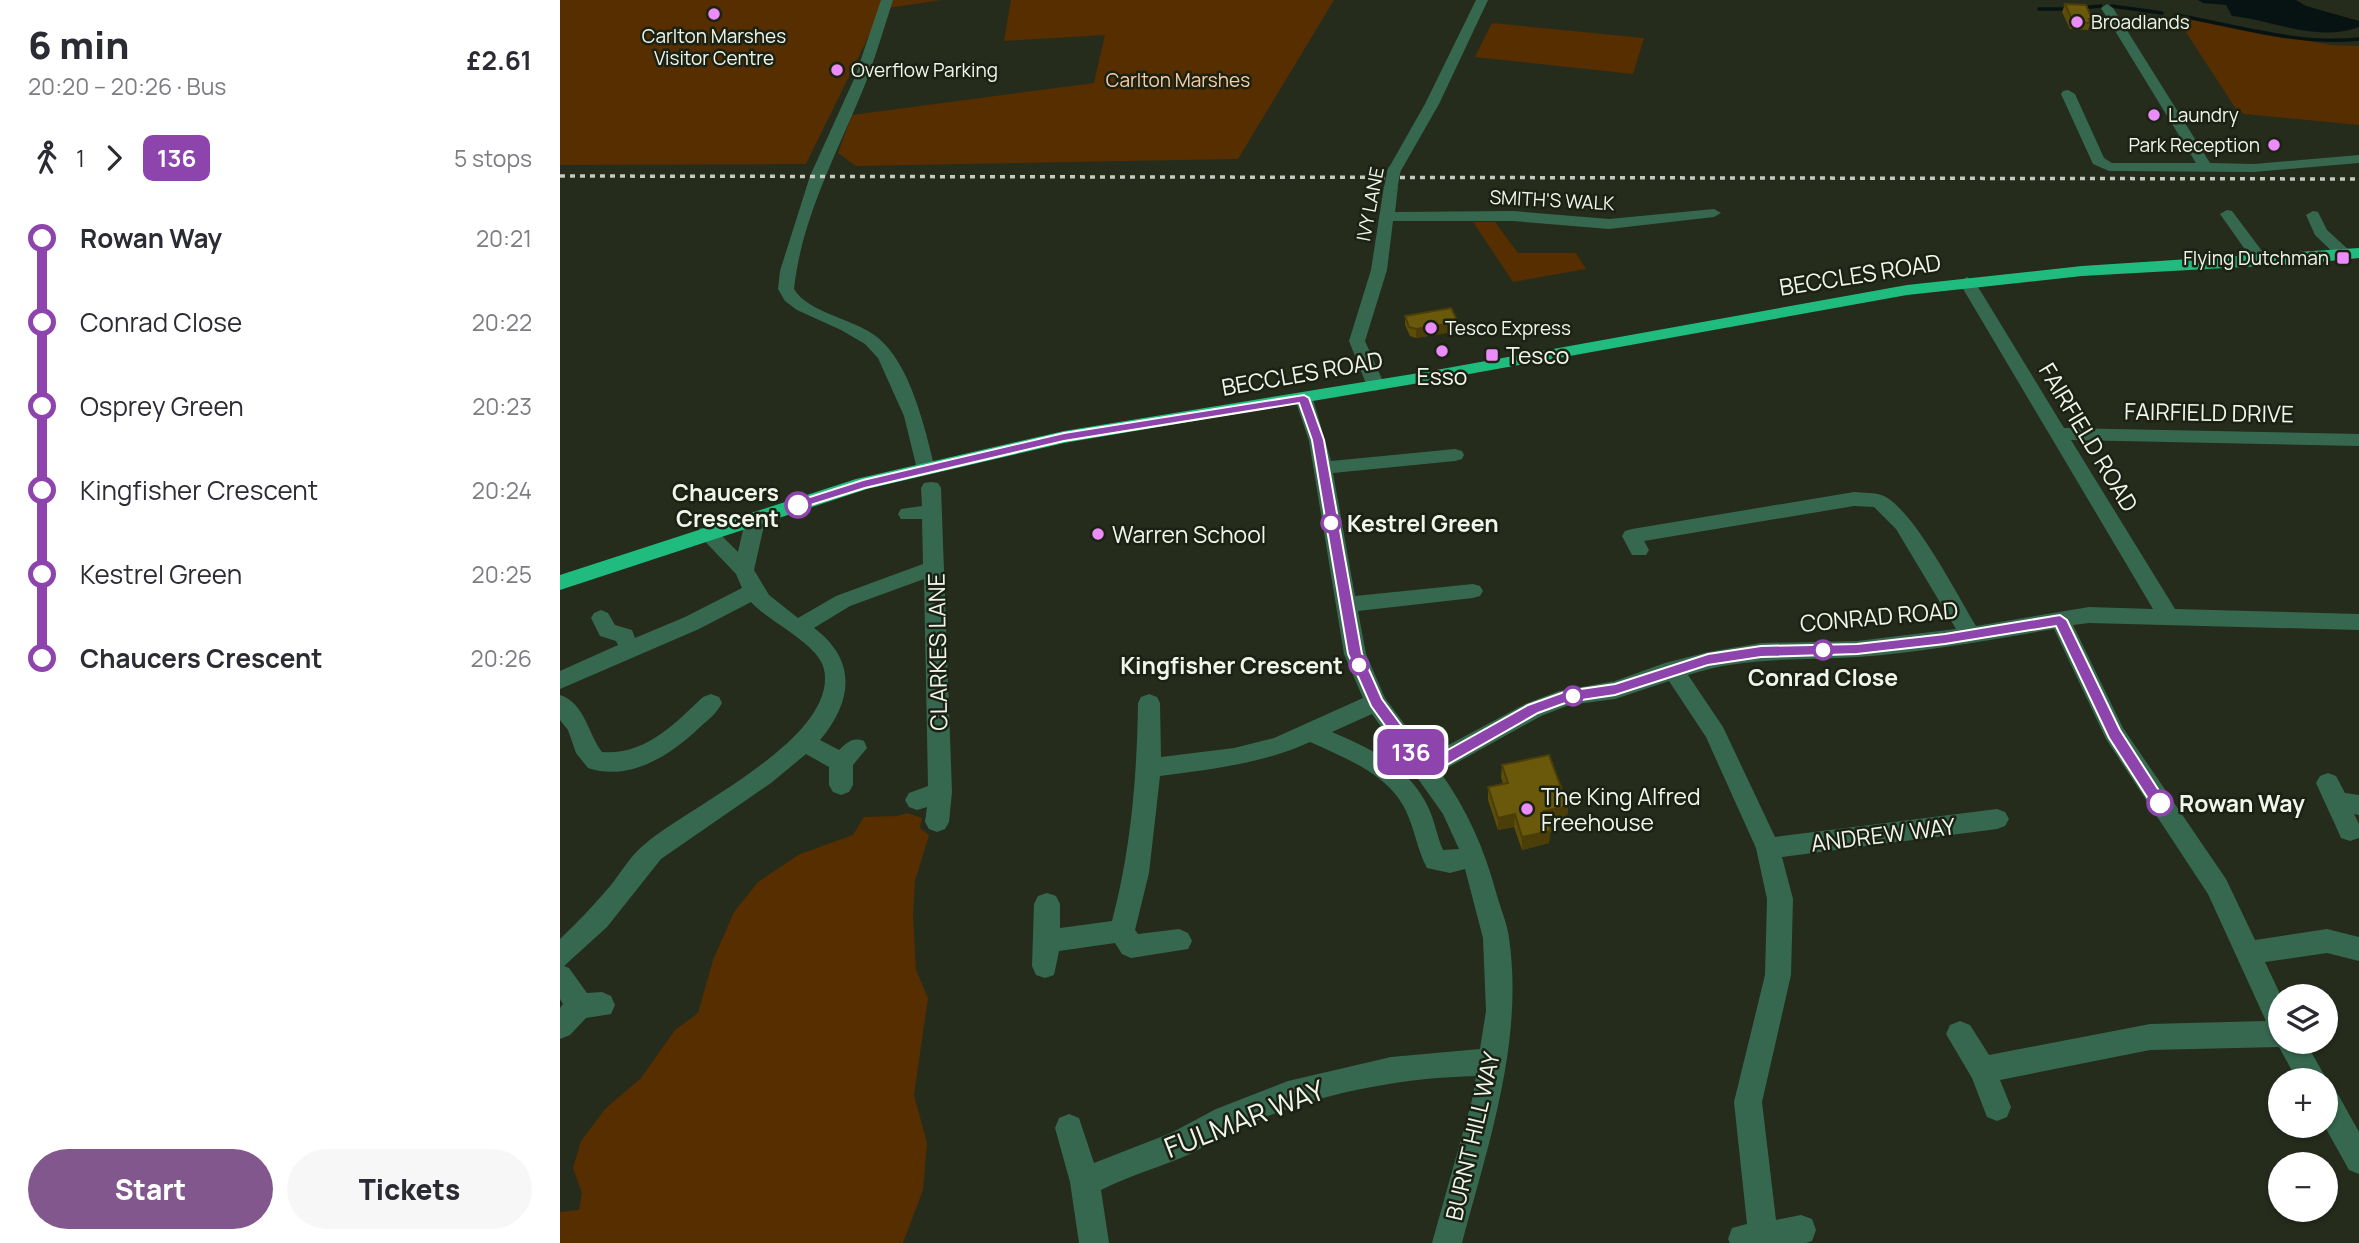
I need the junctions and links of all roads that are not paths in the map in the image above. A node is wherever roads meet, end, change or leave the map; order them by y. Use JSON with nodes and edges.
{"nodes":[{"id":1,"x":887,"y":0,"type":"edge"},
{"id":2,"x":1482,"y":0,"type":"edge"},
{"id":3,"x":2107,"y":8,"type":"dead end"},
{"id":4,"x":2068,"y":94,"type":"dead end"},
{"id":5,"x":2359,"y":159,"type":"edge"},
{"id":6,"x":2206,"y":168,"type":"junction"},
{"id":7,"x":1714,"y":213,"type":"dead end"},
{"id":8,"x":2227,"y":214,"type":"dead end"},
{"id":9,"x":2313,"y":215,"type":"dead end"},
{"id":10,"x":1387,"y":217,"type":"junction"},
{"id":11,"x":2353,"y":255,"type":"edge"},
{"id":12,"x":2262,"y":262,"type":"junction"},
{"id":13,"x":1967,"y":282,"type":"junction"},
{"id":14,"x":1376,"y":386,"type":"junction"},
{"id":15,"x":1304,"y":398,"type":"junction"},
{"id":16,"x":2058,"y":434,"type":"junction"},
{"id":17,"x":2359,"y":440,"type":"edge"},
{"id":18,"x":1455,"y":454,"type":"dead end"},
{"id":19,"x":1321,"y":468,"type":"junction"},
{"id":20,"x":928,"y":479,"type":"junction"},
{"id":21,"x":932,"y":511,"type":"junction"},
{"id":22,"x":908,"y":514,"type":"dead end"},
{"id":23,"x":760,"y":517,"type":"junction"},
{"id":24,"x":707,"y":533,"type":"junction"},
{"id":25,"x":1632,"y":536,"type":"dead end"},
{"id":26,"x":935,"y":567,"type":"junction"},
{"id":27,"x":744,"y":570,"type":"junction"},
{"id":28,"x":560,"y":583,"type":"edge"},
{"id":29,"x":1473,"y":590,"type":"dead end"},
{"id":30,"x":754,"y":591,"type":"junction"},
{"id":31,"x":1345,"y":605,"type":"junction"},
{"id":32,"x":2168,"y":616,"type":"junction"},
{"id":33,"x":2060,"y":620,"type":"junction"},
{"id":34,"x":2359,"y":622,"type":"edge"},
{"id":35,"x":798,"y":628,"type":"junction"},
{"id":36,"x":601,"y":629,"type":"dead end"},
{"id":37,"x":1970,"y":634,"type":"junction"},
{"id":38,"x":630,"y":649,"type":"junction"},
{"id":39,"x":1673,"y":669,"type":"junction"},
{"id":40,"x":560,"y":681,"type":"edge"},
{"id":41,"x":1376,"y":702,"type":"junction"},
{"id":42,"x":711,"y":703,"type":"dead end"},
{"id":43,"x":1149,"y":703,"type":"dead end"},
{"id":44,"x":560,"y":704,"type":"edge"},
{"id":45,"x":1311,"y":732,"type":"junction"},
{"id":46,"x":804,"y":742,"type":"junction"},
{"id":47,"x":1149,"y":768,"type":"junction"},
{"id":48,"x":1425,"y":769,"type":"junction"},
{"id":49,"x":841,"y":785,"type":"dead end"},
{"id":50,"x":940,"y":792,"type":"junction"},
{"id":51,"x":2341,"y":797,"type":"edge"},
{"id":52,"x":917,"y":800,"type":"dead end"},
{"id":53,"x":1997,"y":820,"type":"dead end"},
{"id":54,"x":937,"y":822,"type":"dead end"},
{"id":55,"x":2350,"y":831,"type":"dead end"},
{"id":56,"x":1768,"y":848,"type":"junction"},
{"id":57,"x":1474,"y":856,"type":"junction"},
{"id":58,"x":1047,"y":904,"type":"dead end"},
{"id":59,"x":1122,"y":931,"type":"junction"},
{"id":60,"x":1179,"y":941,"type":"dead end"},
{"id":61,"x":2359,"y":949,"type":"edge"},
{"id":62,"x":2247,"y":953,"type":"junction"},
{"id":63,"x":560,"y":956,"type":"edge"},
{"id":64,"x":560,"y":977,"type":"edge"},
{"id":65,"x":2268,"y":998,"type":"edge"},
{"id":66,"x":560,"y":1026,"type":"edge"},
{"id":67,"x":1960,"y":1034,"type":"dead end"},
{"id":68,"x":2268,"y":1034,"type":"edge"},
{"id":69,"x":1492,"y":1062,"type":"junction"},
{"id":70,"x":1982,"y":1070,"type":"junction"},
{"id":71,"x":1997,"y":1107,"type":"dead end"},
{"id":72,"x":2338,"y":1122,"type":"edge"},
{"id":73,"x":1069,"y":1128,"type":"dead end"},
{"id":74,"x":2359,"y":1160,"type":"edge"},
{"id":75,"x":1085,"y":1182,"type":"junction"},
{"id":76,"x":1801,"y":1230,"type":"dead end"},
{"id":77,"x":1094,"y":1243,"type":"edge"},
{"id":78,"x":1447,"y":1243,"type":"edge"}],
"edges":[{"from":1,"to":20,"type":"street","name":"CLARKES LANE"},
{"from":2,"to":10,"type":"street","name":"IVY LANE"},
{"from":3,"to":6,"type":"street"},
{"from":4,"to":6,"type":"street"},
{"from":5,"to":6,"type":"street"},
{"from":7,"to":10,"type":"street","name":"SMITH'S WALK"},
{"from":8,"to":12,"type":"street"},
{"from":9,"to":11,"type":"street"},
{"from":10,"to":14,"type":"street","name":"IVY LANE"},
{"from":11,"to":12,"type":"highway","name":"BECCLES ROAD"},
{"from":12,"to":13,"type":"highway","name":"BECCLES ROAD"},
{"from":13,"to":14,"type":"highway","name":"BECCLES ROAD"},
{"from":13,"to":16,"type":"street","name":"FAIRFIELD ROAD"},
{"from":14,"to":15,"type":"highway","name":"BECCLES ROAD"},
{"from":15,"to":19,"type":"street","name":"BURNT HILL WAY"},
{"from":15,"to":20,"type":"highway","name":"BECCLES ROAD"},
{"from":16,"to":17,"type":"street","name":"FAIRFIELD DRIVE"},
{"from":16,"to":32,"type":"street","name":"FAIRFIELD ROAD"},
{"from":18,"to":19,"type":"street"},
{"from":19,"to":31,"type":"street","name":"BURNT HILL WAY"},
{"from":20,"to":21,"type":"street","name":"CLARKES LANE"},
{"from":20,"to":23,"type":"highway","name":"BECCLES ROAD"},
{"from":21,"to":22,"type":"street"},
{"from":21,"to":26,"type":"street","name":"CLARKES LANE"},
{"from":23,"to":24,"type":"highway","name":"BECCLES ROAD"},
{"from":23,"to":27,"type":"street"},
{"from":24,"to":27,"type":"street"},
{"from":24,"to":28,"type":"highway","name":"BECCLES ROAD"},
{"from":25,"to":37,"type":"street"},
{"from":26,"to":35,"type":"street"},
{"from":26,"to":50,"type":"street","name":"CLARKES LANE"},
{"from":27,"to":30,"type":"street"},
{"from":29,"to":31,"type":"street"},
{"from":30,"to":35,"type":"street"},
{"from":30,"to":38,"type":"street"},
{"from":31,"to":41,"type":"street","name":"BURNT HILL WAY"},
{"from":32,"to":33,"type":"street","name":"CONRAD ROAD"},
{"from":32,"to":34,"type":"street","name":"CONRAD ROAD"},
{"from":33,"to":37,"type":"street","name":"CONRAD ROAD"},
{"from":33,"to":62,"type":"street"},
{"from":35,"to":46,"type":"street"},
{"from":36,"to":38,"type":"street"},
{"from":37,"to":39,"type":"street","name":"CONRAD ROAD"},
{"from":38,"to":40,"type":"street"},
{"from":39,"to":48,"type":"street","name":"CONRAD ROAD"},
{"from":39,"to":56,"type":"street"},
{"from":41,"to":45,"type":"street"},
{"from":41,"to":48,"type":"street","name":"BURNT HILL WAY"},
{"from":42,"to":44,"type":"street"},
{"from":43,"to":47,"type":"street"},
{"from":45,"to":47,"type":"street"},
{"from":45,"to":57,"type":"street"},
{"from":46,"to":49,"type":"street"},
{"from":46,"to":63,"type":"street"},
{"from":47,"to":59,"type":"street"},
{"from":48,"to":57,"type":"street","name":"BURNT HILL WAY"},
{"from":50,"to":52,"type":"street"},
{"from":50,"to":54,"type":"street","name":"CLARKES LANE"},
{"from":51,"to":55,"type":"street"},
{"from":53,"to":56,"type":"street","name":"ANDREW WAY"},
{"from":56,"to":76,"type":"street"},
{"from":57,"to":69,"type":"street","name":"BURNT HILL WAY"},
{"from":58,"to":59,"type":"street"},
{"from":59,"to":60,"type":"street"},
{"from":61,"to":62,"type":"street"},
{"from":62,"to":65,"type":"street"},
{"from":64,"to":66,"type":"street"},
{"from":67,"to":70,"type":"street"},
{"from":68,"to":70,"type":"street"},
{"from":69,"to":75,"type":"street","name":"FULMAR WAY"},
{"from":69,"to":78,"type":"street","name":"BURNT HILL WAY"},
{"from":70,"to":71,"type":"street"},
{"from":72,"to":74,"type":"street"},
{"from":73,"to":75,"type":"street"},
{"from":75,"to":77,"type":"street"}]}
